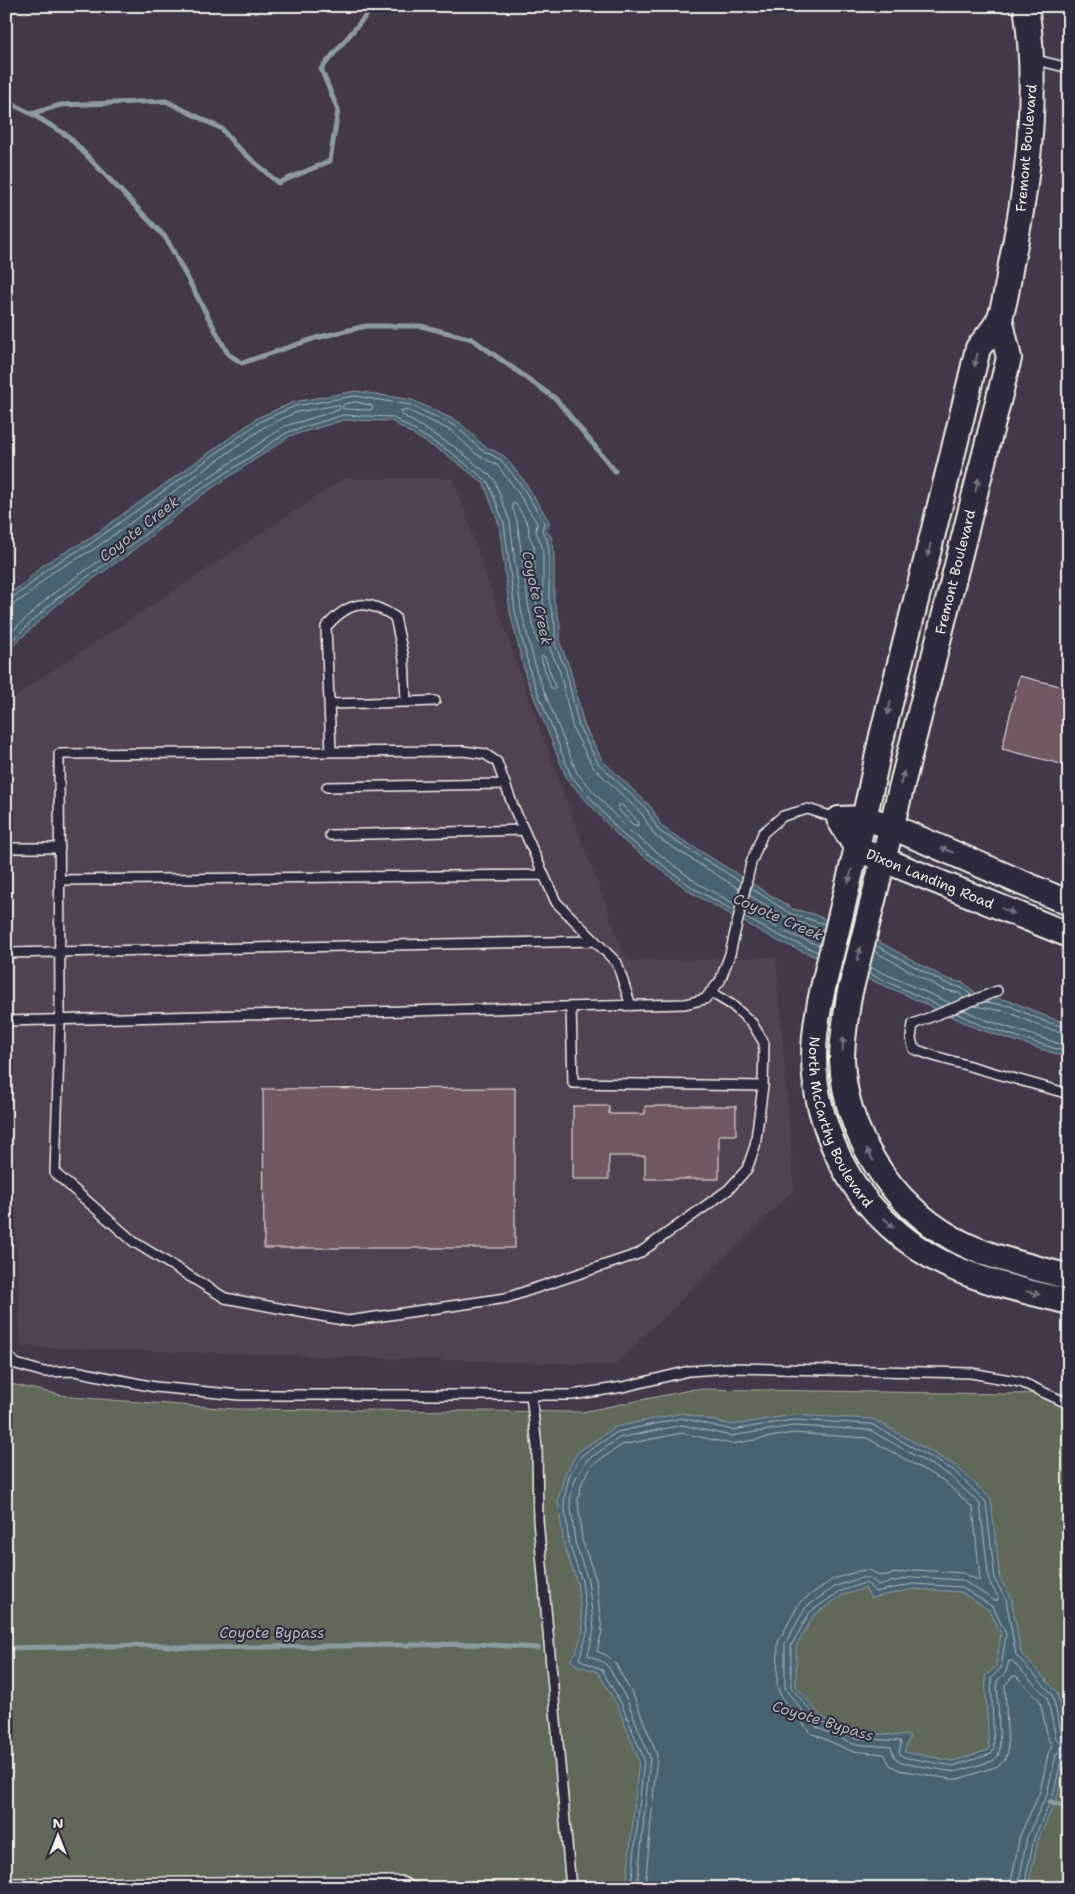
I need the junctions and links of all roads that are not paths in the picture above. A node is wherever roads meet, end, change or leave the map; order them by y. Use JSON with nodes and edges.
{"nodes":[{"id":1,"x":1026,"y":6,"type":"edge"},
{"id":2,"x":1032,"y":59,"type":"junction"},
{"id":3,"x":1069,"y":68,"type":"edge"},
{"id":4,"x":1000,"y":318,"type":"junction"},
{"id":5,"x":435,"y":700,"type":"dead end"},
{"id":6,"x":406,"y":702,"type":"junction"},
{"id":7,"x":330,"y":704,"type":"junction"},
{"id":8,"x":331,"y":752,"type":"junction"},
{"id":9,"x":505,"y":784,"type":"junction"},
{"id":10,"x":327,"y":787,"type":"dead end"},
{"id":11,"x":864,"y":818,"type":"junction"},
{"id":12,"x":839,"y":819,"type":"junction"},
{"id":13,"x":890,"y":826,"type":"junction"},
{"id":14,"x":524,"y":830,"type":"junction"},
{"id":15,"x":330,"y":836,"type":"dead end"},
{"id":16,"x":6,"y":848,"type":"edge"},
{"id":17,"x":60,"y":848,"type":"junction"},
{"id":18,"x":857,"y":849,"type":"junction"},
{"id":19,"x":882,"y":860,"type":"junction"},
{"id":20,"x":544,"y":875,"type":"junction"},
{"id":21,"x":60,"y":880,"type":"junction"},
{"id":22,"x":1069,"y":903,"type":"edge"},
{"id":23,"x":1069,"y":935,"type":"edge"},
{"id":24,"x":595,"y":941,"type":"junction"},
{"id":25,"x":6,"y":953,"type":"edge"},
{"id":26,"x":60,"y":953,"type":"junction"},
{"id":27,"x":996,"y":991,"type":"dead end"},
{"id":28,"x":710,"y":992,"type":"junction"},
{"id":29,"x":631,"y":1006,"type":"junction"},
{"id":30,"x":571,"y":1007,"type":"junction"},
{"id":31,"x":6,"y":1021,"type":"edge"},
{"id":32,"x":60,"y":1021,"type":"junction"},
{"id":33,"x":763,"y":1086,"type":"junction"},
{"id":34,"x":1069,"y":1094,"type":"edge"},
{"id":35,"x":972,"y":1247,"type":"junction"},
{"id":36,"x":961,"y":1271,"type":"junction"},
{"id":37,"x":1069,"y":1277,"type":"edge"},
{"id":38,"x":1069,"y":1302,"type":"edge"},
{"id":39,"x":6,"y":1354,"type":"edge"},
{"id":40,"x":531,"y":1395,"type":"junction"},
{"id":41,"x":1069,"y":1404,"type":"edge"},
{"id":42,"x":6,"y":1883,"type":"edge"},
{"id":43,"x":415,"y":1888,"type":"edge"},
{"id":44,"x":571,"y":1888,"type":"edge"}],
"edges":[{"from":1,"to":2,"type":"main road","name":"Fremont Boulevard"},
{"from":2,"to":3,"type":"lane"},
{"from":2,"to":4,"type":"main road","name":"Fremont Boulevard"},
{"from":4,"to":11,"type":"main road","name":"Fremont Boulevard","one_way":true},
{"from":13,"to":4,"type":"main road","name":"Fremont Boulevard","one_way":true},
{"from":5,"to":6,"type":"lane"},
{"from":6,"to":7,"type":"lane"},
{"from":6,"to":7,"type":"lane"},
{"from":7,"to":8,"type":"lane"},
{"from":8,"to":9,"type":"lane"},
{"from":8,"to":17,"type":"lane"},
{"from":9,"to":10,"type":"lane"},
{"from":9,"to":14,"type":"lane"},
{"from":11,"to":12,"type":"main road"},
{"from":11,"to":13,"type":"main road"},
{"from":11,"to":18,"type":"main road","name":"North McCarthy Boulevard"},
{"from":12,"to":18,"type":"main road","name":"Dixon Landing Road"},
{"from":12,"to":28,"type":"lane"},
{"from":13,"to":19,"type":"main road","name":"North McCarthy Boulevard"},
{"from":22,"to":13,"type":"main road","one_way":true},
{"from":14,"to":15,"type":"lane"},
{"from":14,"to":20,"type":"lane"},
{"from":16,"to":17,"type":"lane"},
{"from":17,"to":21,"type":"lane"},
{"from":18,"to":19,"type":"main road","name":"Dixon Landing Road"},
{"from":18,"to":36,"type":"main road","name":"North McCarthy Boulevard","one_way":true},
{"from":19,"to":23,"type":"main road","name":"Dixon Landing Road","one_way":true},
{"from":35,"to":19,"type":"main road","name":"North McCarthy Boulevard","one_way":true},
{"from":20,"to":21,"type":"lane"},
{"from":20,"to":24,"type":"lane"},
{"from":21,"to":26,"type":"lane"},
{"from":24,"to":26,"type":"lane"},
{"from":24,"to":29,"type":"lane"},
{"from":25,"to":26,"type":"lane"},
{"from":26,"to":32,"type":"lane"},
{"from":27,"to":34,"type":"lane"},
{"from":28,"to":29,"type":"lane"},
{"from":28,"to":33,"type":"lane"},
{"from":29,"to":30,"type":"lane"},
{"from":30,"to":32,"type":"lane"},
{"from":30,"to":33,"type":"lane"},
{"from":31,"to":32,"type":"lane"},
{"from":32,"to":33,"type":"lane"},
{"from":35,"to":36,"type":"main road"},
{"from":35,"to":37,"type":"main road","name":"North McCarthy Boulevard"},
{"from":36,"to":38,"type":"main road","name":"North McCarthy Boulevard","one_way":true},
{"from":39,"to":40,"type":"lane"},
{"from":40,"to":41,"type":"lane"},
{"from":40,"to":44,"type":"lane"},
{"from":42,"to":43,"type":"lane"}]}
